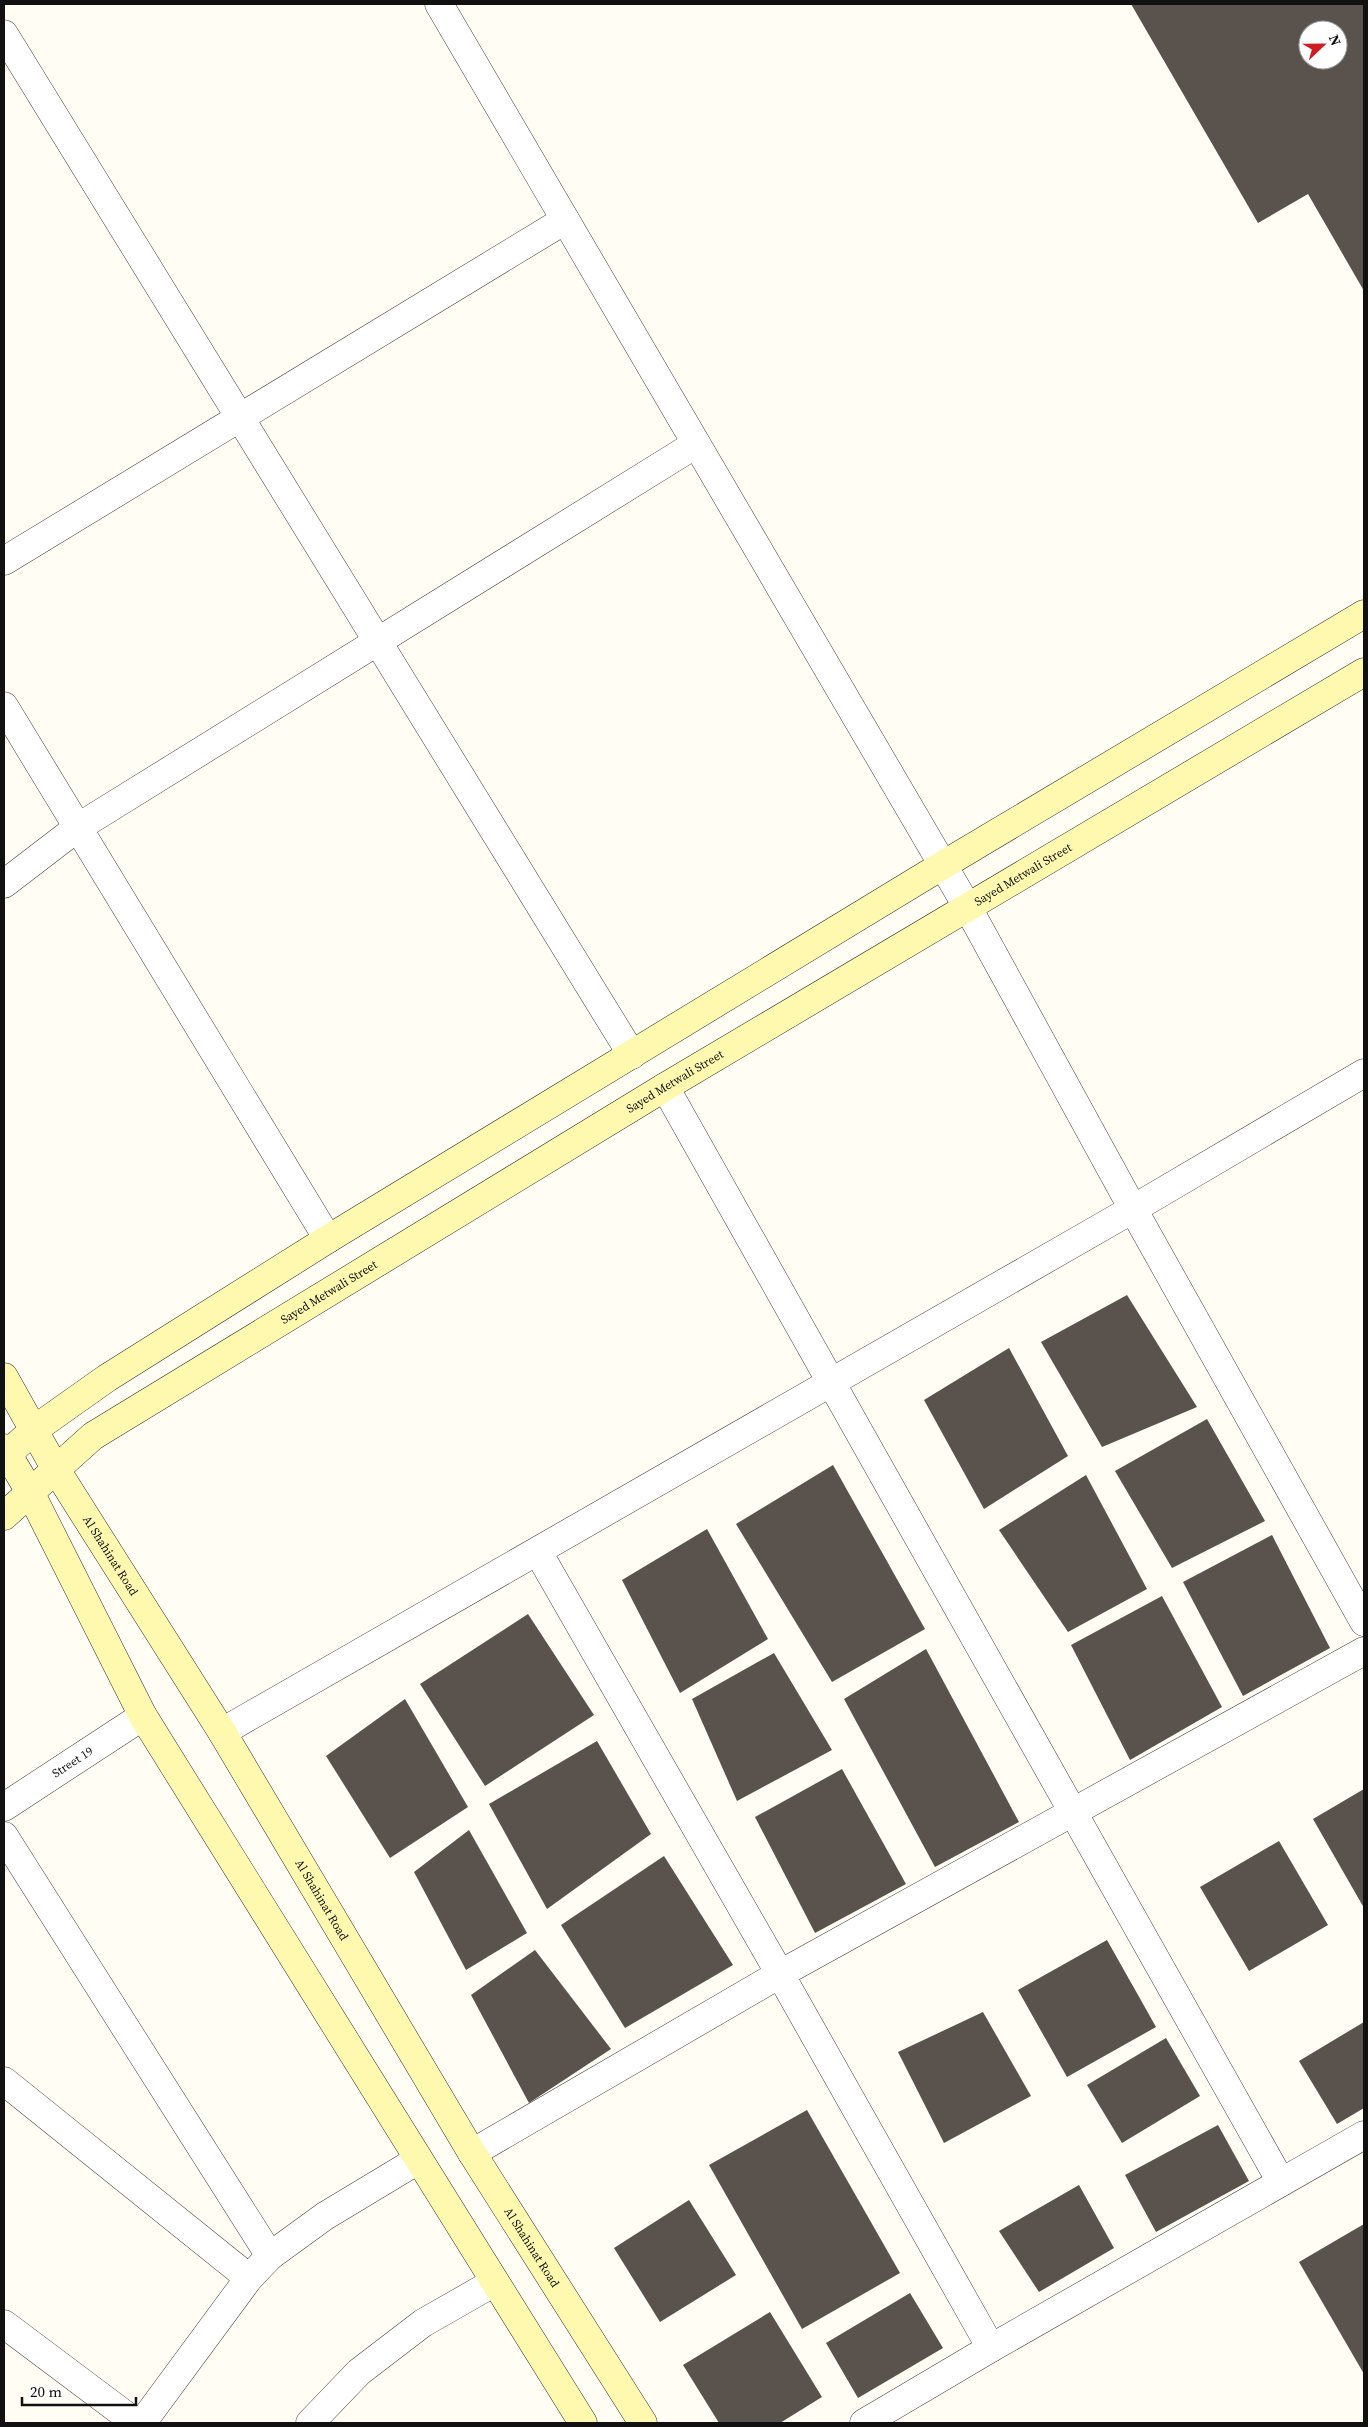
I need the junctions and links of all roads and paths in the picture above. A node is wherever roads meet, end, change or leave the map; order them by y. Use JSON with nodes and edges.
{"nodes":[{"id":1,"x":438,"y":4,"type":"edge"},
{"id":2,"x":4,"y":34,"type":"edge"},
{"id":3,"x":565,"y":220,"type":"junction"},
{"id":4,"x":240,"y":418,"type":"junction"},
{"id":5,"x":696,"y":444,"type":"junction"},
{"id":6,"x":4,"y":561,"type":"edge"},
{"id":7,"x":1364,"y":614,"type":"edge"},
{"id":8,"x":378,"y":641,"type":"junction"},
{"id":9,"x":1364,"y":672,"type":"edge"},
{"id":10,"x":4,"y":706,"type":"edge"},
{"id":11,"x":78,"y":828,"type":"junction"},
{"id":12,"x":943,"y":866,"type":"junction"},
{"id":13,"x":4,"y":884,"type":"edge"},
{"id":14,"x":968,"y":908,"type":"junction"},
{"id":15,"x":632,"y":1055,"type":"junction"},
{"id":16,"x":1364,"y":1073,"type":"edge"},
{"id":17,"x":665,"y":1087,"type":"junction"},
{"id":18,"x":1133,"y":1210,"type":"junction"},
{"id":19,"x":328,"y":1240,"type":"junction"},
{"id":20,"x":4,"y":1376,"type":"edge"},
{"id":21,"x":831,"y":1382,"type":"junction"},
{"id":22,"x":35,"y":1429,"type":"junction"},
{"id":23,"x":5,"y":1453,"type":"edge"},
{"id":24,"x":55,"y":1468,"type":"junction"},
{"id":25,"x":30,"y":1492,"type":"junction"},
{"id":26,"x":4,"y":1516,"type":"edge"},
{"id":27,"x":538,"y":1552,"type":"junction"},
{"id":28,"x":1364,"y":1622,"type":"edge"},
{"id":29,"x":1364,"y":1651,"type":"edge"},
{"id":30,"x":143,"y":1716,"type":"junction"},
{"id":31,"x":222,"y":1732,"type":"junction"},
{"id":32,"x":4,"y":1807,"type":"edge"},
{"id":33,"x":1073,"y":1813,"type":"junction"},
{"id":34,"x":4,"y":1836,"type":"edge"},
{"id":35,"x":780,"y":1974,"type":"junction"},
{"id":36,"x":4,"y":2081,"type":"edge"},
{"id":37,"x":1364,"y":2135,"type":"edge"},
{"id":38,"x":472,"y":2153,"type":"junction"},
{"id":39,"x":418,"y":2160,"type":"junction"},
{"id":40,"x":1281,"y":2182,"type":"junction"},
{"id":41,"x":270,"y":2256,"type":"junction"},
{"id":42,"x":248,"y":2278,"type":"junction"},
{"id":43,"x":493,"y":2283,"type":"junction"},
{"id":44,"x":4,"y":2324,"type":"edge"},
{"id":45,"x":991,"y":2348,"type":"junction"},
{"id":46,"x":136,"y":2423,"type":"edge"},
{"id":47,"x":142,"y":2423,"type":"edge"},
{"id":48,"x":310,"y":2423,"type":"edge"},
{"id":49,"x":583,"y":2423,"type":"edge"},
{"id":50,"x":643,"y":2423,"type":"edge"},
{"id":51,"x":864,"y":2423,"type":"edge"}],
"edges":[{"from":1,"to":3,"type":"street"},
{"from":2,"to":4,"type":"street"},
{"from":3,"to":4,"type":"street"},
{"from":3,"to":5,"type":"street"},
{"from":4,"to":6,"type":"street"},
{"from":4,"to":8,"type":"street"},
{"from":5,"to":8,"type":"street"},
{"from":5,"to":12,"type":"street"},
{"from":7,"to":12,"type":"street"},
{"from":8,"to":11,"type":"street"},
{"from":8,"to":15,"type":"street"},
{"from":9,"to":14,"type":"street","name":"Sayed Metwali Street"},
{"from":10,"to":11,"type":"street"},
{"from":11,"to":13,"type":"street"},
{"from":11,"to":19,"type":"street"},
{"from":12,"to":14,"type":"street"},
{"from":12,"to":15,"type":"street"},
{"from":14,"to":17,"type":"street","name":"Sayed Metwali Street"},
{"from":14,"to":18,"type":"street"},
{"from":15,"to":19,"type":"street"},
{"from":16,"to":18,"type":"street"},
{"from":17,"to":21,"type":"street"},
{"from":17,"to":24,"type":"street","name":"Sayed Metwali Street"},
{"from":18,"to":21,"type":"street"},
{"from":18,"to":28,"type":"street"},
{"from":19,"to":22,"type":"street"},
{"from":20,"to":22,"type":"street","name":"Al Shahinat Road"},
{"from":21,"to":27,"type":"street"},
{"from":21,"to":33,"type":"street"},
{"from":22,"to":23,"type":"street"},
{"from":22,"to":24,"type":"street","name":"Al Shahinat Road"},
{"from":23,"to":25,"type":"street"},
{"from":24,"to":25,"type":"street","name":"Sayed Metwali Street"},
{"from":24,"to":31,"type":"street","name":"Al Shahinat Road"},
{"from":25,"to":26,"type":"street","name":"Sayed Metwali Street"},
{"from":25,"to":30,"type":"street"},
{"from":27,"to":31,"type":"street"},
{"from":27,"to":35,"type":"street"},
{"from":29,"to":33,"type":"street"},
{"from":30,"to":32,"type":"street","name":"Street 19"},
{"from":30,"to":39,"type":"street"},
{"from":31,"to":38,"type":"street","name":"Al Shahinat Road"},
{"from":33,"to":35,"type":"street"},
{"from":33,"to":40,"type":"street"},
{"from":34,"to":41,"type":"street"},
{"from":35,"to":38,"type":"street"},
{"from":35,"to":45,"type":"street"},
{"from":36,"to":42,"type":"street"},
{"from":37,"to":40,"type":"street"},
{"from":38,"to":50,"type":"street","name":"Al Shahinat Road"},
{"from":39,"to":41,"type":"street"},
{"from":39,"to":43,"type":"street"},
{"from":40,"to":45,"type":"street"},
{"from":41,"to":42,"type":"street"},
{"from":42,"to":47,"type":"street"},
{"from":43,"to":48,"type":"street"},
{"from":43,"to":49,"type":"street"},
{"from":44,"to":46,"type":"street"},
{"from":45,"to":51,"type":"street"}]}
